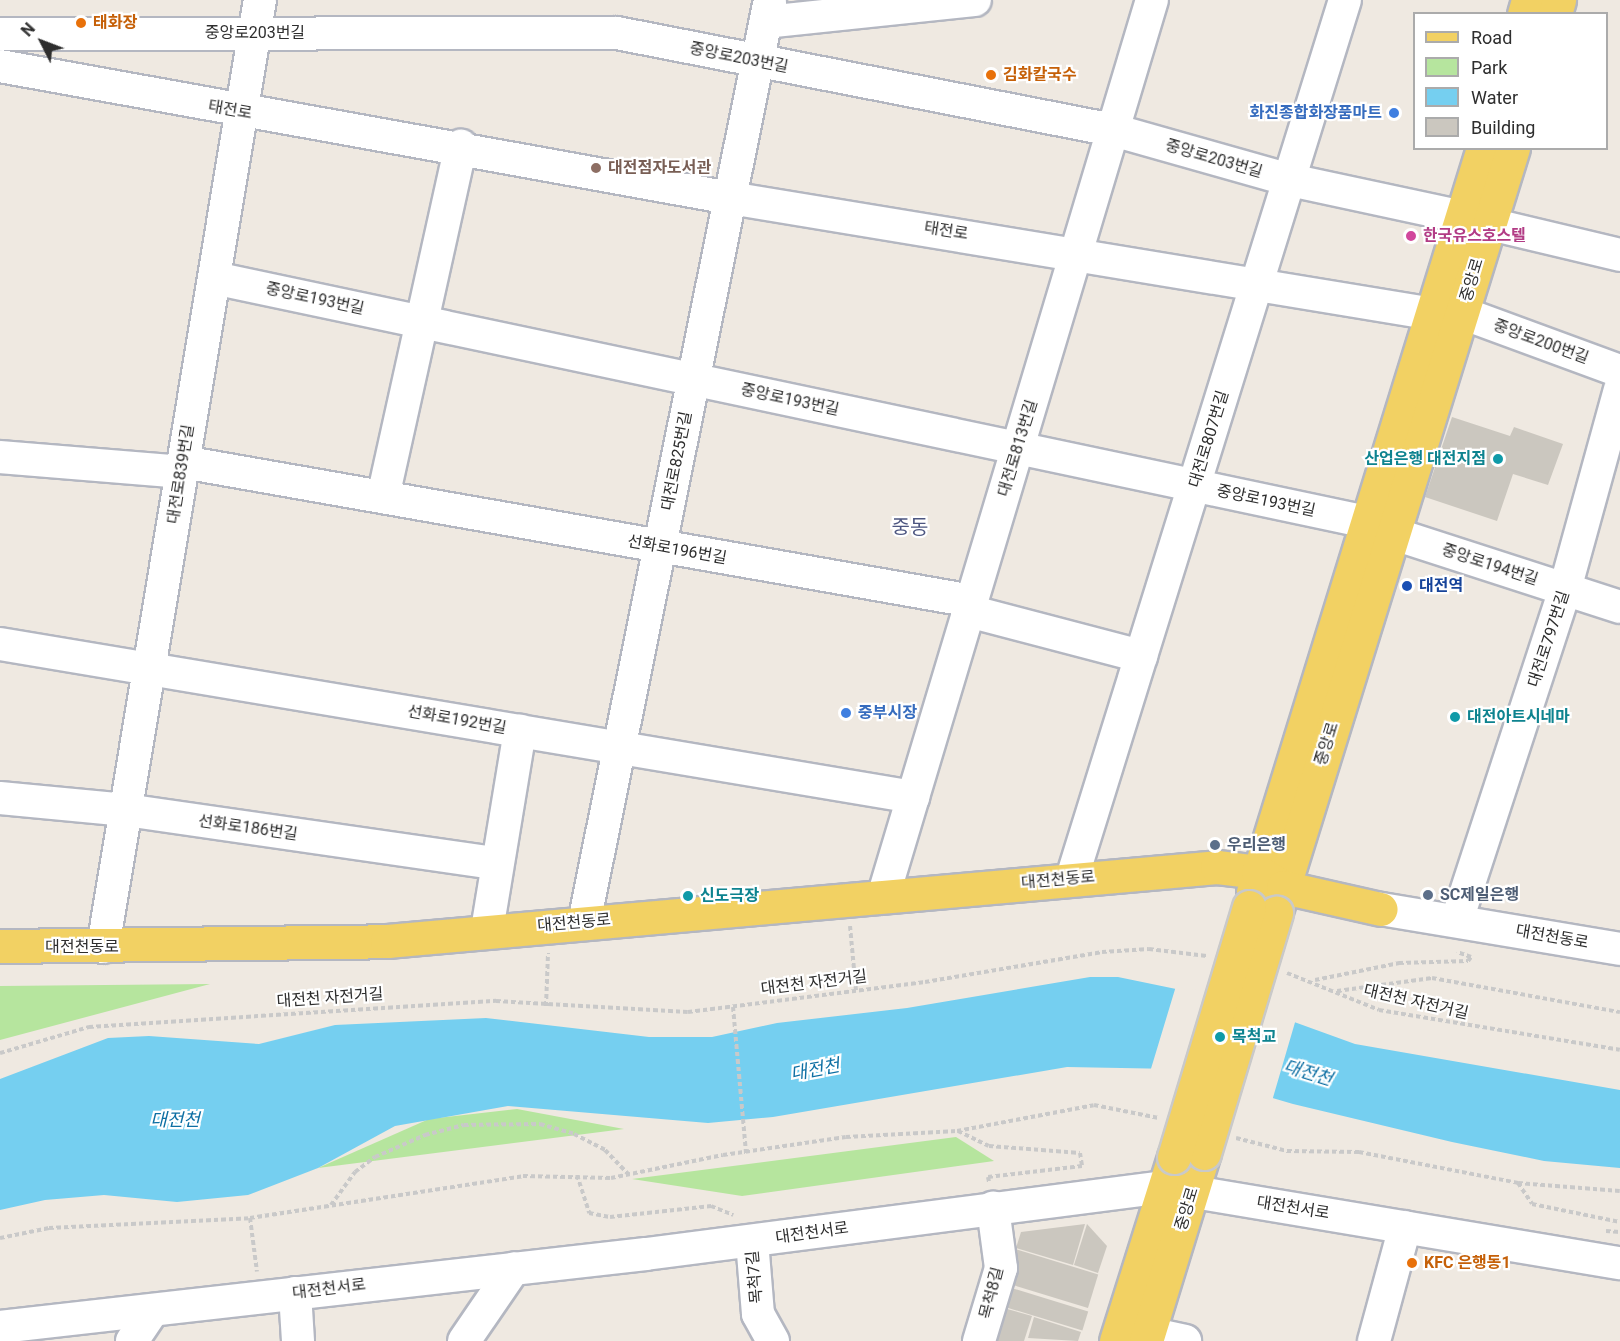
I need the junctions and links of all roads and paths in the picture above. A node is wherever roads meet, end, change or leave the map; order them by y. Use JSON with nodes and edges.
{"nodes":[{"id":1,"x":260,"y":0,"type":"edge"},
{"id":2,"x":975,"y":0,"type":"edge"},
{"id":3,"x":1152,"y":0,"type":"edge"},
{"id":4,"x":1345,"y":0,"type":"edge"},
{"id":5,"x":768,"y":11,"type":"edge"},
{"id":6,"x":255,"y":33,"type":"junction"},
{"id":7,"x":0,"y":34,"type":"edge"},
{"id":8,"x":758,"y":62,"type":"junction"},
{"id":9,"x":0,"y":66,"type":"edge"},
{"id":10,"x":242,"y":112,"type":"junction"},
{"id":11,"x":1113,"y":130,"type":"junction"},
{"id":12,"x":461,"y":146,"type":"junction"},
{"id":13,"x":1483,"y":150,"type":"edge"},
{"id":14,"x":1512,"y":150,"type":"edge"},
{"id":15,"x":1290,"y":180,"type":"junction"},
{"id":16,"x":730,"y":198,"type":"junction"},
{"id":17,"x":1476,"y":220,"type":"junction"},
{"id":18,"x":1077,"y":252,"type":"junction"},
{"id":19,"x":1620,"y":255,"type":"edge"},
{"id":20,"x":214,"y":278,"type":"junction"},
{"id":21,"x":1258,"y":282,"type":"junction"},
{"id":22,"x":1447,"y":314,"type":"junction"},
{"id":23,"x":422,"y":322,"type":"junction"},
{"id":24,"x":1620,"y":371,"type":"edge"},
{"id":25,"x":694,"y":379,"type":"junction"},
{"id":26,"x":1620,"y":389,"type":"edge"},
{"id":27,"x":1018,"y":448,"type":"junction"},
{"id":28,"x":0,"y":457,"type":"edge"},
{"id":29,"x":183,"y":467,"type":"junction"},
{"id":30,"x":1195,"y":486,"type":"junction"},
{"id":31,"x":383,"y":497,"type":"junction"},
{"id":32,"x":1380,"y":528,"type":"junction"},
{"id":33,"x":660,"y":547,"type":"junction"},
{"id":34,"x":1565,"y":589,"type":"junction"},
{"id":35,"x":970,"y":606,"type":"junction"},
{"id":36,"x":1620,"y":607,"type":"edge"},
{"id":37,"x":0,"y":644,"type":"edge"},
{"id":38,"x":1141,"y":656,"type":"junction"},
{"id":39,"x":149,"y":669,"type":"junction"},
{"id":40,"x":520,"y":731,"type":"junction"},
{"id":41,"x":619,"y":748,"type":"junction"},
{"id":42,"x":913,"y":797,"type":"junction"},
{"id":43,"x":0,"y":798,"type":"edge"},
{"id":44,"x":126,"y":810,"type":"junction"},
{"id":45,"x":496,"y":864,"type":"junction"},
{"id":46,"x":1072,"y":878,"type":"junction"},
{"id":47,"x":1266,"y":895,"type":"junction"},
{"id":48,"x":883,"y":897,"type":"junction"},
{"id":49,"x":1381,"y":909,"type":"joint"},
{"id":50,"x":1457,"y":920,"type":"junction"},
{"id":51,"x":584,"y":923,"type":"junction"},
{"id":52,"x":850,"y":926,"type":"dead end"},
{"id":53,"x":488,"y":930,"type":"junction"},
{"id":54,"x":548,"y":941,"type":"dead end"},
{"id":55,"x":0,"y":945,"type":"edge"},
{"id":56,"x":103,"y":948,"type":"junction"},
{"id":57,"x":1445,"y":949,"type":"dead end"},
{"id":58,"x":1620,"y":949,"type":"edge"},
{"id":59,"x":1218,"y":958,"type":"dead end"},
{"id":60,"x":1281,"y":971,"type":"dead end"},
{"id":61,"x":1314,"y":980,"type":"junction"},
{"id":62,"x":856,"y":991,"type":"junction"},
{"id":63,"x":1336,"y":991,"type":"junction"},
{"id":64,"x":546,"y":1006,"type":"junction"},
{"id":65,"x":734,"y":1007,"type":"junction"},
{"id":66,"x":1620,"y":1012,"type":"edge"},
{"id":67,"x":1620,"y":1050,"type":"edge"},
{"id":68,"x":0,"y":1053,"type":"edge"},
{"id":69,"x":1166,"y":1120,"type":"dead end"},
{"id":70,"x":957,"y":1131,"type":"junction"},
{"id":71,"x":1204,"y":1149,"type":"junction"},
{"id":72,"x":747,"y":1154,"type":"junction"},
{"id":73,"x":628,"y":1174,"type":"junction"},
{"id":74,"x":577,"y":1175,"type":"junction"},
{"id":75,"x":1518,"y":1183,"type":"junction"},
{"id":76,"x":1178,"y":1190,"type":"junction"},
{"id":77,"x":1620,"y":1191,"type":"edge"},
{"id":78,"x":331,"y":1205,"type":"junction"},
{"id":79,"x":993,"y":1208,"type":"junction"},
{"id":80,"x":250,"y":1218,"type":"junction"},
{"id":81,"x":1620,"y":1222,"type":"edge"},
{"id":82,"x":1405,"y":1227,"type":"junction"},
{"id":83,"x":0,"y":1238,"type":"edge"},
{"id":84,"x":752,"y":1241,"type":"junction"},
{"id":85,"x":1620,"y":1263,"type":"edge"},
{"id":86,"x":256,"y":1264,"type":"dead end"},
{"id":87,"x":514,"y":1268,"type":"junction"},
{"id":88,"x":295,"y":1293,"type":"junction"},
{"id":89,"x":153,"y":1310,"type":"junction"},
{"id":90,"x":0,"y":1327,"type":"edge"},
{"id":91,"x":1147,"y":1337,"type":"edge"},
{"id":92,"x":765,"y":1338,"type":"edge"},
{"id":93,"x":300,"y":1340,"type":"edge"},
{"id":94,"x":132,"y":1341,"type":"edge"},
{"id":95,"x":464,"y":1341,"type":"edge"},
{"id":96,"x":979,"y":1341,"type":"edge"},
{"id":97,"x":1116,"y":1341,"type":"edge"},
{"id":98,"x":1185,"y":1341,"type":"edge"},
{"id":99,"x":1374,"y":1341,"type":"edge"}],
"edges":[{"from":1,"to":6,"type":"street","name":"대전로839번길"},
{"from":2,"to":5,"type":"street"},
{"from":3,"to":11,"type":"street","name":"대전로813번길"},
{"from":4,"to":15,"type":"street","name":"대전로807번길"},
{"from":5,"to":8,"type":"street","name":"대전로825번길"},
{"from":6,"to":7,"type":"street","name":"중앙로203번길"},
{"from":6,"to":8,"type":"street","name":"중앙로203번길"},
{"from":6,"to":10,"type":"street","name":"대전로839번길"},
{"from":8,"to":11,"type":"street","name":"중앙로203번길"},
{"from":8,"to":16,"type":"street","name":"대전로825번길"},
{"from":9,"to":10,"type":"street","name":"태전로"},
{"from":10,"to":12,"type":"street","name":"태전로"},
{"from":10,"to":20,"type":"street","name":"대전로839번길"},
{"from":11,"to":15,"type":"street","name":"중앙로203번길"},
{"from":11,"to":18,"type":"street","name":"대전로813번길"},
{"from":12,"to":16,"type":"street","name":"태전로"},
{"from":12,"to":23,"type":"street"},
{"from":13,"to":17,"type":"main road","name":"중앙로"},
{"from":14,"to":17,"type":"main road","name":"중앙로"},
{"from":15,"to":17,"type":"street","name":"중앙로203번길"},
{"from":15,"to":21,"type":"street","name":"대전로807번길"},
{"from":16,"to":18,"type":"street","name":"태전로"},
{"from":16,"to":25,"type":"street","name":"대전로825번길"},
{"from":17,"to":19,"type":"street","name":"중앙로203번길"},
{"from":17,"to":22,"type":"main road","name":"중앙로"},
{"from":18,"to":21,"type":"street","name":"태전로"},
{"from":18,"to":27,"type":"street","name":"대전로813번길"},
{"from":20,"to":23,"type":"street","name":"중앙로193번길"},
{"from":20,"to":29,"type":"street","name":"대전로839번길"},
{"from":21,"to":22,"type":"street","name":"태전로"},
{"from":21,"to":30,"type":"street","name":"대전로807번길"},
{"from":22,"to":24,"type":"street","name":"중앙로200번길"},
{"from":22,"to":32,"type":"main road","name":"중앙로"},
{"from":23,"to":25,"type":"street","name":"중앙로193번길"},
{"from":23,"to":31,"type":"street"},
{"from":25,"to":27,"type":"street","name":"중앙로193번길"},
{"from":25,"to":33,"type":"street","name":"대전로825번길"},
{"from":26,"to":34,"type":"street","name":"대전로797번길"},
{"from":27,"to":30,"type":"street","name":"중앙로193번길"},
{"from":27,"to":35,"type":"street","name":"대전로813번길"},
{"from":28,"to":29,"type":"street","name":"선화로196번길"},
{"from":29,"to":31,"type":"street","name":"선화로196번길"},
{"from":29,"to":39,"type":"street","name":"대전로839번길"},
{"from":30,"to":32,"type":"street","name":"중앙로193번길"},
{"from":30,"to":38,"type":"street","name":"대전로807번길"},
{"from":31,"to":33,"type":"street","name":"선화로196번길"},
{"from":32,"to":34,"type":"street","name":"중앙로194번길"},
{"from":32,"to":47,"type":"main road","name":"중앙로"},
{"from":33,"to":35,"type":"street","name":"선화로196번길"},
{"from":33,"to":41,"type":"street","name":"대전로825번길"},
{"from":34,"to":36,"type":"street","name":"중앙로194번길"},
{"from":34,"to":50,"type":"street","name":"대전로797번길"},
{"from":35,"to":38,"type":"street","name":"선화로196번길"},
{"from":35,"to":42,"type":"street","name":"대전로813번길"},
{"from":37,"to":39,"type":"street","name":"선화로192번길"},
{"from":38,"to":46,"type":"street","name":"대전로807번길"},
{"from":39,"to":40,"type":"street","name":"선화로192번길"},
{"from":39,"to":44,"type":"street","name":"대전로839번길"},
{"from":40,"to":41,"type":"street","name":"선화로192번길"},
{"from":40,"to":45,"type":"street"},
{"from":41,"to":42,"type":"street","name":"선화로192번길"},
{"from":41,"to":51,"type":"street","name":"대전로825번길"},
{"from":42,"to":48,"type":"street","name":"대전로813번길"},
{"from":43,"to":44,"type":"street","name":"선화로186번길"},
{"from":44,"to":45,"type":"street","name":"선화로186번길"},
{"from":44,"to":56,"type":"street","name":"대전로839번길"},
{"from":45,"to":53,"type":"street"},
{"from":46,"to":47,"type":"main road","name":"대전천동로"},
{"from":46,"to":48,"type":"main road","name":"대전천동로"},
{"from":47,"to":49,"type":"main road","name":"대전천동로"},
{"from":47,"to":71,"type":"main road","name":"중앙로","bridge":true},
{"from":48,"to":51,"type":"main road","name":"대전천동로"},
{"from":49,"to":50,"type":"street","name":"대전천동로"},
{"from":50,"to":58,"type":"street","name":"대전천동로"},
{"from":51,"to":53,"type":"main road","name":"대전천동로"},
{"from":52,"to":62,"type":"path"},
{"from":53,"to":56,"type":"main road","name":"대전천동로"},
{"from":54,"to":64,"type":"path"},
{"from":55,"to":56,"type":"main road","name":"대전천동로"},
{"from":57,"to":61,"type":"path"},
{"from":59,"to":62,"type":"path","name":"대전천 자전거길"},
{"from":60,"to":61,"type":"path","name":"대전천 자전거길"},
{"from":61,"to":63,"type":"path","name":"대전천 자전거길"},
{"from":62,"to":65,"type":"path","name":"대전천 자전거길"},
{"from":63,"to":66,"type":"path"},
{"from":63,"to":67,"type":"path","name":"대전천 자전거길"},
{"from":64,"to":65,"type":"path","name":"대전천 자전거길"},
{"from":64,"to":68,"type":"path","name":"대전천 자전거길"},
{"from":65,"to":72,"type":"path"},
{"from":69,"to":70,"type":"path"},
{"from":70,"to":72,"type":"path"},
{"from":70,"to":79,"type":"path"},
{"from":71,"to":75,"type":"path"},
{"from":71,"to":76,"type":"main road","name":"중앙로"},
{"from":72,"to":73,"type":"path"},
{"from":73,"to":74,"type":"path"},
{"from":73,"to":78,"type":"path"},
{"from":74,"to":78,"type":"path"},
{"from":74,"to":84,"type":"path"},
{"from":75,"to":77,"type":"path"},
{"from":75,"to":81,"type":"path"},
{"from":76,"to":79,"type":"street","name":"대전천서로"},
{"from":76,"to":82,"type":"street","name":"대전천서로"},
{"from":76,"to":91,"type":"main road","name":"중앙로"},
{"from":76,"to":97,"type":"main road","name":"중앙로"},
{"from":78,"to":80,"type":"path"},
{"from":79,"to":84,"type":"street","name":"대전천서로"},
{"from":79,"to":96,"type":"street","name":"목척8길"},
{"from":80,"to":83,"type":"path"},
{"from":80,"to":86,"type":"path"},
{"from":82,"to":85,"type":"street","name":"대전천서로"},
{"from":82,"to":99,"type":"street"},
{"from":84,"to":87,"type":"street","name":"대전천서로"},
{"from":84,"to":92,"type":"street","name":"목척7길"},
{"from":87,"to":88,"type":"street","name":"대전천서로"},
{"from":87,"to":95,"type":"street"},
{"from":88,"to":89,"type":"street","name":"대전천서로"},
{"from":88,"to":93,"type":"street"},
{"from":89,"to":90,"type":"street","name":"대전천서로"},
{"from":89,"to":94,"type":"street"},
{"from":91,"to":98,"type":"street"}]}
